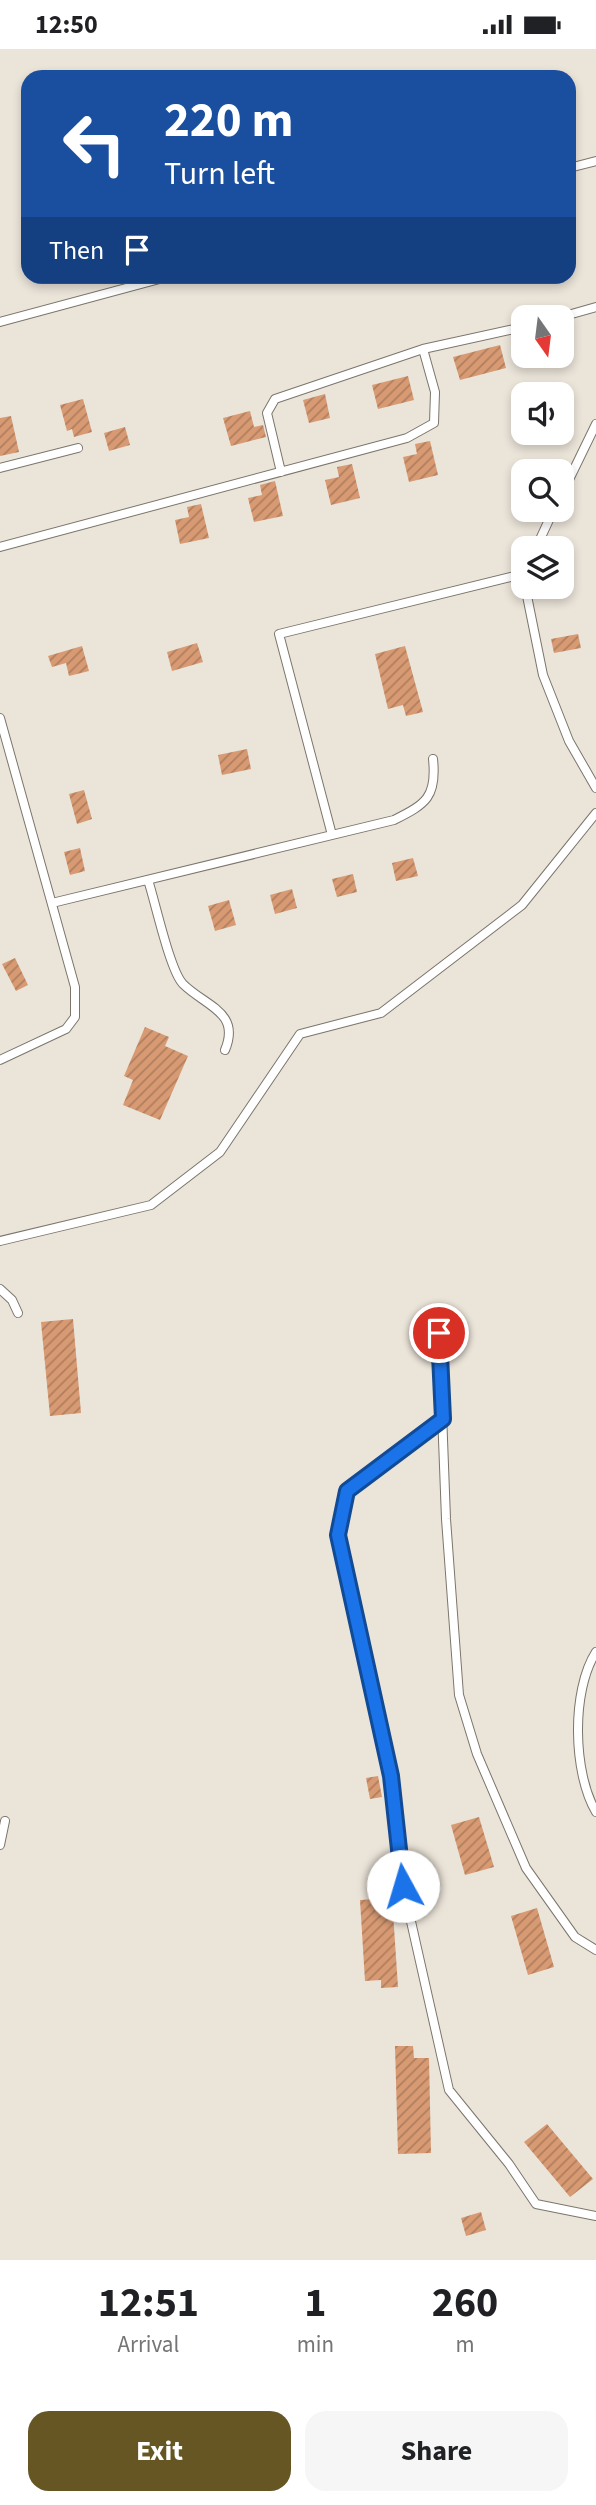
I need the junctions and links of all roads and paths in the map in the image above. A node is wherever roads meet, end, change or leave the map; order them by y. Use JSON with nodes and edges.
{"nodes":[{"id":1,"x":596,"y":161,"type":"edge"},
{"id":2,"x":576,"y":166,"type":"edge"},
{"id":3,"x":141,"y":284,"type":"edge"},
{"id":4,"x":596,"y":307,"type":"edge"},
{"id":5,"x":574,"y":313,"type":"edge"},
{"id":6,"x":0,"y":322,"type":"edge"},
{"id":7,"x":511,"y":330,"type":"edge"},
{"id":8,"x":423,"y":349,"type":"junction"},
{"id":9,"x":596,"y":423,"type":"edge"},
{"id":10,"x":78,"y":448,"type":"dead end"},
{"id":11,"x":0,"y":468,"type":"edge"},
{"id":12,"x":574,"y":469,"type":"edge"},
{"id":13,"x":281,"y":472,"type":"junction"},
{"id":14,"x":0,"y":547,"type":"edge"},
{"id":15,"x":511,"y":577,"type":"edge"},
{"id":16,"x":528,"y":599,"type":"edge"},
{"id":17,"x":0,"y":718,"type":"edge"},
{"id":18,"x":433,"y":758,"type":"dead end"},
{"id":19,"x":596,"y":788,"type":"edge"},
{"id":20,"x":596,"y":813,"type":"edge"},
{"id":21,"x":332,"y":835,"type":"junction"},
{"id":22,"x":148,"y":880,"type":"junction"},
{"id":23,"x":52,"y":903,"type":"junction"},
{"id":24,"x":225,"y":1049,"type":"dead end"},
{"id":25,"x":0,"y":1060,"type":"edge"},
{"id":26,"x":0,"y":1241,"type":"edge"},
{"id":27,"x":0,"y":1289,"type":"edge"},
{"id":28,"x":18,"y":1313,"type":"dead end"},
{"id":29,"x":439,"y":1333,"type":"dead end"},
{"id":30,"x":443,"y":1419,"type":"junction"},
{"id":31,"x":596,"y":1652,"type":"edge"},
{"id":32,"x":584,"y":1782,"type":"junction"},
{"id":33,"x":596,"y":1787,"type":"edge"},
{"id":34,"x":596,"y":1812,"type":"edge"},
{"id":35,"x":5,"y":1821,"type":"dead end"},
{"id":36,"x":0,"y":1845,"type":"edge"},
{"id":37,"x":596,"y":1950,"type":"edge"},
{"id":38,"x":596,"y":2216,"type":"edge"}],
"edges":[{"from":1,"to":2,"type":"lane"},
{"from":3,"to":6,"type":"lane"},
{"from":4,"to":5,"type":"lane"},
{"from":7,"to":8,"type":"lane"},
{"from":8,"to":13,"type":"lane"},
{"from":8,"to":13,"type":"lane"},
{"from":9,"to":12,"type":"lane"},
{"from":10,"to":11,"type":"lane"},
{"from":13,"to":14,"type":"lane"},
{"from":15,"to":21,"type":"lane"},
{"from":16,"to":19,"type":"lane"},
{"from":17,"to":23,"type":"lane"},
{"from":18,"to":21,"type":"lane"},
{"from":20,"to":26,"type":"lane"},
{"from":21,"to":22,"type":"lane"},
{"from":22,"to":23,"type":"lane"},
{"from":22,"to":24,"type":"lane"},
{"from":23,"to":25,"type":"lane"},
{"from":27,"to":28,"type":"lane"},
{"from":29,"to":30,"type":"lane"},
{"from":30,"to":37,"type":"lane"},
{"from":30,"to":38,"type":"lane"},
{"from":31,"to":32,"type":"lane"},
{"from":32,"to":33,"type":"lane"},
{"from":32,"to":34,"type":"lane"},
{"from":35,"to":36,"type":"lane"}]}
